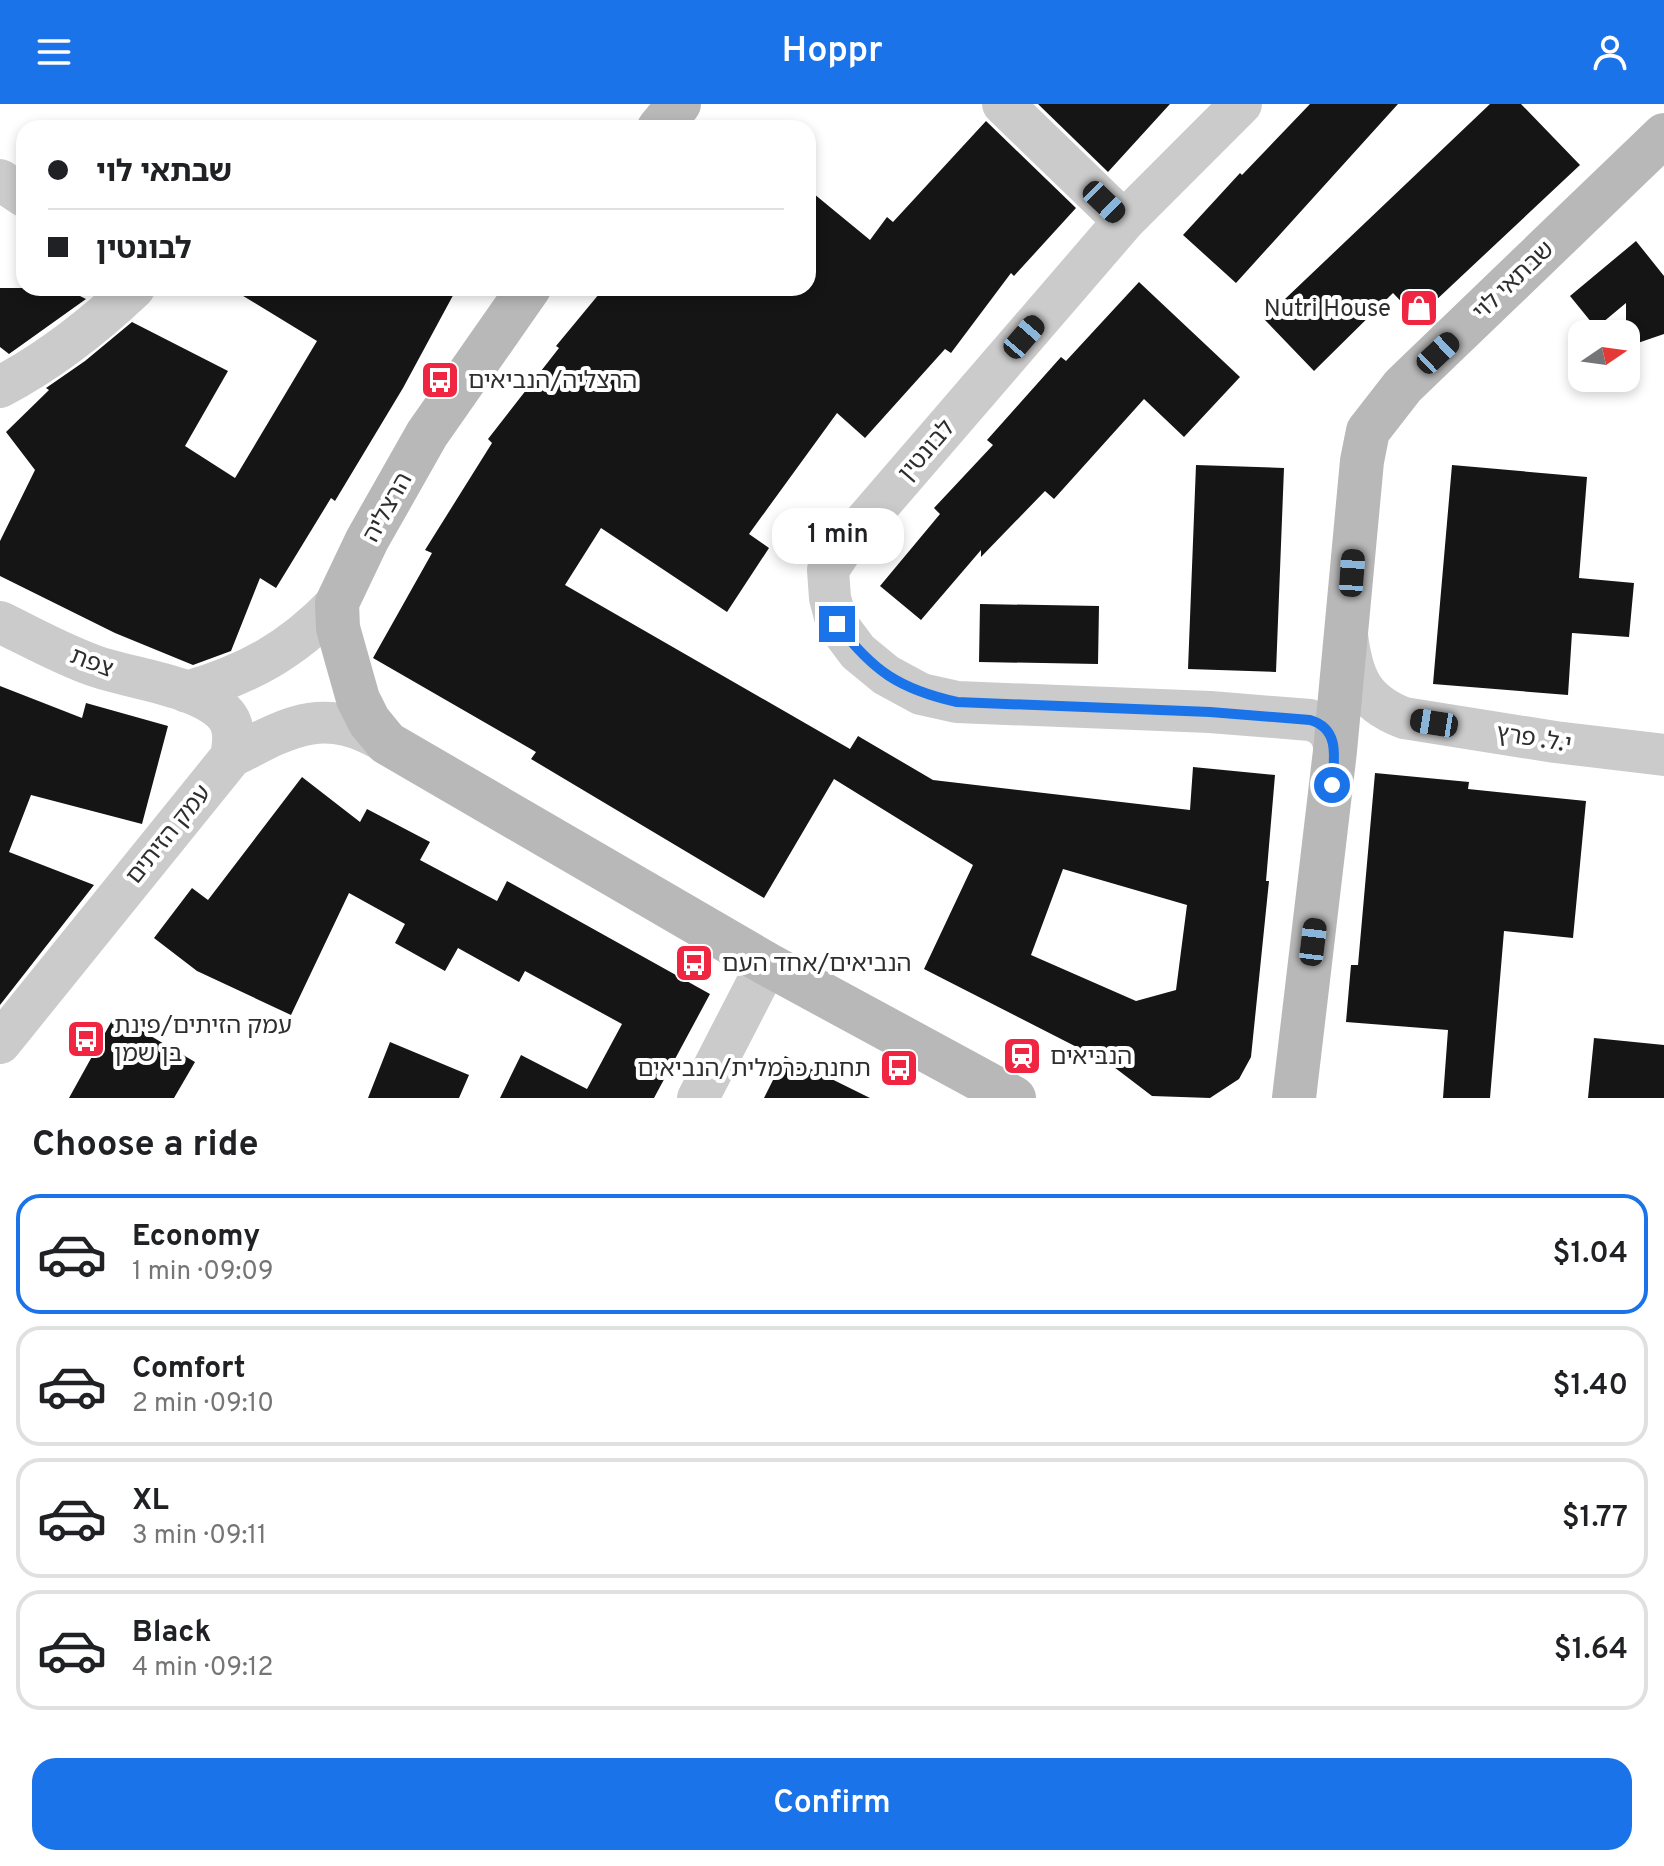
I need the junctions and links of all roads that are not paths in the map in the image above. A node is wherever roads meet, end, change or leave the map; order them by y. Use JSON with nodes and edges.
{"nodes":[{"id":1,"x":679,"y":104,"type":"edge"},
{"id":2,"x":1003,"y":104,"type":"edge"},
{"id":3,"x":1241,"y":104,"type":"edge"},
{"id":4,"x":666,"y":120,"type":"edge"},
{"id":5,"x":1664,"y":135,"type":"edge"},
{"id":6,"x":1124,"y":221,"type":"junction"},
{"id":7,"x":126,"y":296,"type":"edge"},
{"id":8,"x":523,"y":296,"type":"edge"},
{"id":9,"x":0,"y":387,"type":"edge"},
{"id":10,"x":337,"y":603,"type":"junction"},
{"id":11,"x":0,"y":622,"type":"edge"},
{"id":12,"x":1347,"y":631,"type":"junction"},
{"id":13,"x":187,"y":692,"type":"junction"},
{"id":14,"x":1404,"y":718,"type":"junction"},
{"id":15,"x":387,"y":743,"type":"junction"},
{"id":16,"x":1664,"y":755,"type":"edge"},
{"id":17,"x":231,"y":757,"type":"junction"},
{"id":18,"x":1333,"y":768,"type":"junction"},
{"id":19,"x":767,"y":964,"type":"junction"},
{"id":20,"x":0,"y":1043,"type":"edge"},
{"id":21,"x":698,"y":1098,"type":"edge"},
{"id":22,"x":1014,"y":1098,"type":"edge"},
{"id":23,"x":1294,"y":1098,"type":"edge"}],
"edges":[{"from":1,"to":4,"type":"street"},
{"from":2,"to":6,"type":"street"},
{"from":3,"to":6,"type":"street","name":"לבונטין"},
{"from":5,"to":12,"type":"street","name":"שבתאי לוי"},
{"from":6,"to":18,"type":"street","name":"לבונטין"},
{"from":7,"to":9,"type":"street"},
{"from":8,"to":10,"type":"street","name":"הרצליה"},
{"from":10,"to":13,"type":"street"},
{"from":10,"to":15,"type":"street"},
{"from":11,"to":13,"type":"street","name":"צפת"},
{"from":12,"to":14,"type":"street","name":"י.ל. פרץ"},
{"from":12,"to":18,"type":"street","name":"שבתאי לוי"},
{"from":13,"to":17,"type":"street","name":"צפת"},
{"from":14,"to":16,"type":"street","name":"י.ל. פרץ"},
{"from":14,"to":18,"type":"street"},
{"from":15,"to":17,"type":"street","name":"עמק הזיתים"},
{"from":15,"to":19,"type":"street"},
{"from":17,"to":20,"type":"street","name":"עמק הזיתים"},
{"from":18,"to":23,"type":"street","name":"שבתאי לוי"},
{"from":19,"to":21,"type":"street"},
{"from":19,"to":22,"type":"street"}]}
